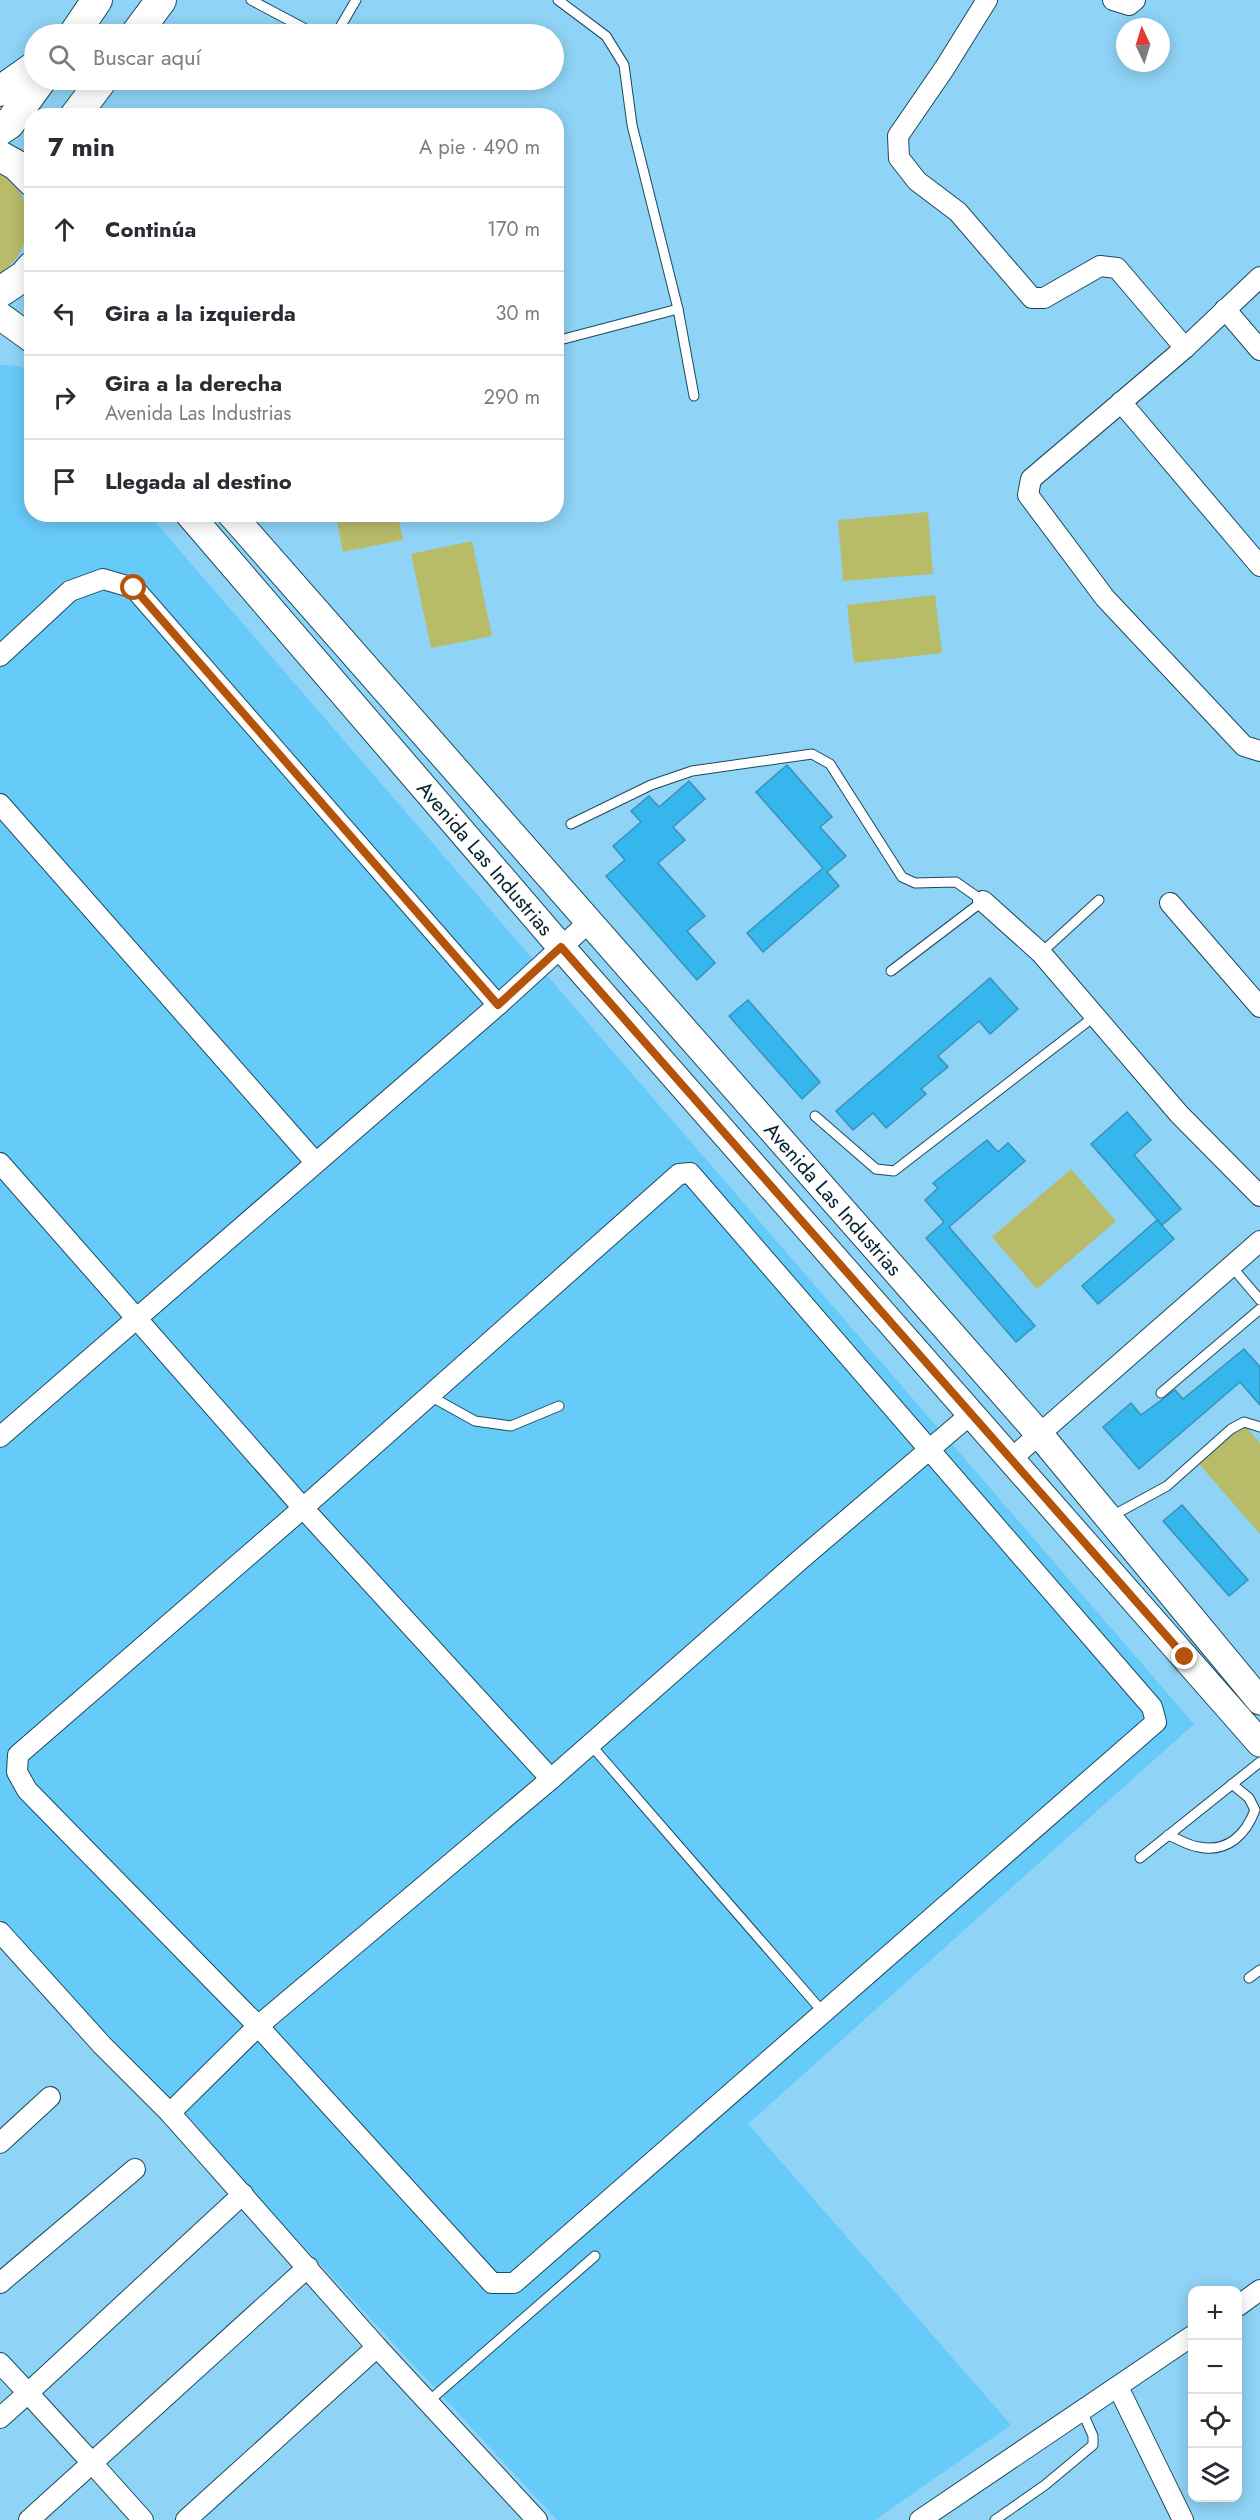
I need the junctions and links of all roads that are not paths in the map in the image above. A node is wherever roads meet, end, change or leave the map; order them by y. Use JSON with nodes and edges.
{"nodes":[{"id":1,"x":97,"y":0,"type":"edge"},
{"id":2,"x":161,"y":0,"type":"edge"},
{"id":3,"x":251,"y":0,"type":"edge"},
{"id":4,"x":356,"y":0,"type":"edge"},
{"id":5,"x":558,"y":0,"type":"edge"},
{"id":6,"x":987,"y":0,"type":"edge"},
{"id":7,"x":1113,"y":0,"type":"edge"},
{"id":8,"x":1135,"y":0,"type":"edge"},
{"id":9,"x":80,"y":24,"type":"edge"},
{"id":10,"x":143,"y":24,"type":"edge"},
{"id":11,"x":296,"y":24,"type":"edge"},
{"id":12,"x":342,"y":24,"type":"edge"},
{"id":13,"x":24,"y":74,"type":"edge"},
{"id":14,"x":34,"y":90,"type":"edge"},
{"id":15,"x":94,"y":90,"type":"edge"},
{"id":16,"x":0,"y":91,"type":"edge"},
{"id":17,"x":81,"y":108,"type":"edge"},
{"id":18,"x":0,"y":130,"type":"edge"},
{"id":19,"x":0,"y":156,"type":"edge"},
{"id":20,"x":24,"y":173,"type":"edge"},
{"id":21,"x":24,"y":276,"type":"edge"},
{"id":22,"x":1260,"y":277,"type":"edge"},
{"id":23,"x":0,"y":292,"type":"edge"},
{"id":24,"x":678,"y":309,"type":"junction"},
{"id":25,"x":1225,"y":309,"type":"junction"},
{"id":26,"x":0,"y":316,"type":"edge"},
{"id":27,"x":24,"y":333,"type":"edge"},
{"id":28,"x":564,"y":339,"type":"edge"},
{"id":29,"x":1185,"y":348,"type":"junction"},
{"id":30,"x":1260,"y":350,"type":"edge"},
{"id":31,"x":694,"y":396,"type":"dead end"},
{"id":32,"x":1121,"y":402,"type":"junction"},
{"id":33,"x":196,"y":522,"type":"edge"},
{"id":34,"x":238,"y":522,"type":"edge"},
{"id":35,"x":1260,"y":566,"type":"edge"},
{"id":36,"x":0,"y":656,"type":"edge"},
{"id":37,"x":1260,"y":752,"type":"edge"},
{"id":38,"x":0,"y":804,"type":"edge"},
{"id":39,"x":571,"y":824,"type":"dead end"},
{"id":40,"x":1099,"y":900,"type":"dead end"},
{"id":41,"x":983,"y":901,"type":"junction"},
{"id":42,"x":1170,"y":903,"type":"dead end"},
{"id":43,"x":589,"y":922,"type":"junction"},
{"id":44,"x":561,"y":947,"type":"junction"},
{"id":45,"x":1041,"y":953,"type":"junction"},
{"id":46,"x":891,"y":971,"type":"dead end"},
{"id":47,"x":498,"y":1005,"type":"junction"},
{"id":48,"x":1260,"y":1007,"type":"edge"},
{"id":49,"x":1095,"y":1016,"type":"junction"},
{"id":50,"x":815,"y":1116,"type":"dead end"},
{"id":51,"x":315,"y":1162,"type":"junction"},
{"id":52,"x":0,"y":1163,"type":"edge"},
{"id":53,"x":1260,"y":1196,"type":"edge"},
{"id":54,"x":1260,"y":1241,"type":"edge"},
{"id":55,"x":1232,"y":1267,"type":"junction"},
{"id":56,"x":1260,"y":1300,"type":"edge"},
{"id":57,"x":1260,"y":1309,"type":"edge"},
{"id":58,"x":135,"y":1320,"type":"junction"},
{"id":59,"x":1161,"y":1393,"type":"dead end"},
{"id":60,"x":430,"y":1395,"type":"junction"},
{"id":61,"x":559,"y":1406,"type":"dead end"},
{"id":62,"x":971,"y":1414,"type":"junction"},
{"id":63,"x":1260,"y":1427,"type":"edge"},
{"id":64,"x":1040,"y":1435,"type":"junction"},
{"id":65,"x":0,"y":1437,"type":"edge"},
{"id":66,"x":928,"y":1449,"type":"junction"},
{"id":67,"x":1011,"y":1460,"type":"junction"},
{"id":68,"x":303,"y":1508,"type":"junction"},
{"id":69,"x":1110,"y":1516,"type":"junction"},
{"id":70,"x":1260,"y":1701,"type":"edge"},
{"id":71,"x":1260,"y":1743,"type":"edge"},
{"id":72,"x":590,"y":1744,"type":"junction"},
{"id":73,"x":1260,"y":1762,"type":"edge"},
{"id":74,"x":551,"y":1779,"type":"junction"},
{"id":75,"x":1232,"y":1784,"type":"junction"},
{"id":76,"x":1168,"y":1835,"type":"junction"},
{"id":77,"x":1140,"y":1858,"type":"dead end"},
{"id":78,"x":0,"y":1932,"type":"edge"},
{"id":79,"x":1260,"y":1970,"type":"edge"},
{"id":80,"x":1250,"y":1977,"type":"dead end"},
{"id":81,"x":822,"y":2011,"type":"junction"},
{"id":82,"x":258,"y":2026,"type":"junction"},
{"id":83,"x":50,"y":2097,"type":"dead end"},
{"id":84,"x":170,"y":2113,"type":"junction"},
{"id":85,"x":0,"y":2143,"type":"edge"},
{"id":86,"x":135,"y":2169,"type":"dead end"},
{"id":87,"x":243,"y":2194,"type":"junction"},
{"id":88,"x":596,"y":2256,"type":"dead end"},
{"id":89,"x":308,"y":2267,"type":"junction"},
{"id":90,"x":0,"y":2283,"type":"edge"},
{"id":91,"x":1260,"y":2290,"type":"edge"},
{"id":92,"x":1242,"y":2303,"type":"edge"},
{"id":93,"x":1188,"y":2339,"type":"edge"},
{"id":94,"x":377,"y":2347,"type":"junction"},
{"id":95,"x":0,"y":2363,"type":"edge"},
{"id":96,"x":1118,"y":2387,"type":"junction"},
{"id":97,"x":28,"y":2393,"type":"junction"},
{"id":98,"x":429,"y":2401,"type":"junction"},
{"id":99,"x":1082,"y":2411,"type":"junction"},
{"id":100,"x":0,"y":2418,"type":"edge"},
{"id":101,"x":92,"y":2463,"type":"junction"},
{"id":102,"x":529,"y":2518,"type":"edge"},
{"id":103,"x":29,"y":2520,"type":"edge"},
{"id":104,"x":143,"y":2520,"type":"edge"},
{"id":105,"x":186,"y":2520,"type":"edge"},
{"id":106,"x":920,"y":2520,"type":"edge"},
{"id":107,"x":995,"y":2520,"type":"edge"},
{"id":108,"x":1183,"y":2520,"type":"edge"}],
"edges":[{"from":1,"to":9,"type":"main road"},
{"from":2,"to":10,"type":"main road"},
{"from":3,"to":11,"type":"lane"},
{"from":4,"to":12,"type":"lane"},
{"from":5,"to":24,"type":"lane"},
{"from":6,"to":29,"type":"street"},
{"from":7,"to":8,"type":"street"},
{"from":13,"to":16,"type":"main road"},
{"from":14,"to":18,"type":"main road"},
{"from":15,"to":17,"type":"main road"},
{"from":19,"to":20,"type":"main road"},
{"from":21,"to":23,"type":"main road"},
{"from":22,"to":25,"type":"street"},
{"from":24,"to":28,"type":"lane"},
{"from":24,"to":31,"type":"lane"},
{"from":25,"to":29,"type":"street"},
{"from":25,"to":30,"type":"street"},
{"from":26,"to":27,"type":"street"},
{"from":29,"to":32,"type":"street"},
{"from":32,"to":35,"type":"street"},
{"from":32,"to":37,"type":"street"},
{"from":33,"to":44,"type":"street","name":"Avenida Las Industrias"},
{"from":34,"to":43,"type":"street","name":"Avenida Las Industrias"},
{"from":36,"to":47,"type":"street"},
{"from":38,"to":51,"type":"street"},
{"from":39,"to":41,"type":"lane"},
{"from":40,"to":45,"type":"lane"},
{"from":41,"to":45,"type":"street"},
{"from":41,"to":46,"type":"lane"},
{"from":42,"to":48,"type":"street"},
{"from":43,"to":44,"type":"street"},
{"from":43,"to":64,"type":"street","name":"Avenida Las Industrias"},
{"from":44,"to":47,"type":"street"},
{"from":44,"to":62,"type":"street","name":"Avenida Las Industrias"},
{"from":45,"to":49,"type":"street"},
{"from":47,"to":51,"type":"street"},
{"from":49,"to":50,"type":"lane"},
{"from":49,"to":53,"type":"street"},
{"from":51,"to":58,"type":"street"},
{"from":52,"to":58,"type":"street"},
{"from":54,"to":55,"type":"street"},
{"from":55,"to":56,"type":"lane"},
{"from":55,"to":64,"type":"street"},
{"from":57,"to":59,"type":"lane"},
{"from":58,"to":65,"type":"street"},
{"from":58,"to":68,"type":"street"},
{"from":60,"to":61,"type":"lane"},
{"from":60,"to":66,"type":"street"},
{"from":60,"to":68,"type":"street"},
{"from":62,"to":66,"type":"street"},
{"from":62,"to":67,"type":"street","name":"Avenida Las Industrias"},
{"from":63,"to":69,"type":"lane"},
{"from":64,"to":67,"type":"street"},
{"from":64,"to":69,"type":"street","name":"Avenida Las Industrias"},
{"from":66,"to":72,"type":"street"},
{"from":66,"to":81,"type":"street"},
{"from":67,"to":71,"type":"street","name":"Avenida Las Industrias"},
{"from":68,"to":74,"type":"street"},
{"from":68,"to":82,"type":"street"},
{"from":69,"to":70,"type":"street","name":"Avenida Las Industrias"},
{"from":72,"to":74,"type":"street"},
{"from":72,"to":81,"type":"lane"},
{"from":73,"to":75,"type":"lane"},
{"from":74,"to":82,"type":"street"},
{"from":75,"to":76,"type":"lane"},
{"from":75,"to":76,"type":"lane"},
{"from":76,"to":77,"type":"lane"},
{"from":78,"to":84,"type":"street"},
{"from":79,"to":80,"type":"lane"},
{"from":81,"to":82,"type":"street"},
{"from":82,"to":84,"type":"street"},
{"from":83,"to":85,"type":"street"},
{"from":84,"to":87,"type":"street"},
{"from":86,"to":90,"type":"street"},
{"from":87,"to":89,"type":"street"},
{"from":87,"to":97,"type":"street"},
{"from":88,"to":98,"type":"lane"},
{"from":89,"to":94,"type":"street"},
{"from":89,"to":101,"type":"street"},
{"from":91,"to":92,"type":"street"},
{"from":93,"to":96,"type":"street"},
{"from":94,"to":98,"type":"street"},
{"from":94,"to":105,"type":"street"},
{"from":95,"to":97,"type":"street"},
{"from":96,"to":99,"type":"street"},
{"from":96,"to":108,"type":"street"},
{"from":97,"to":100,"type":"street"},
{"from":97,"to":101,"type":"street"},
{"from":98,"to":102,"type":"street"},
{"from":99,"to":106,"type":"street"},
{"from":99,"to":107,"type":"lane"},
{"from":101,"to":103,"type":"street"},
{"from":101,"to":104,"type":"street"}]}
